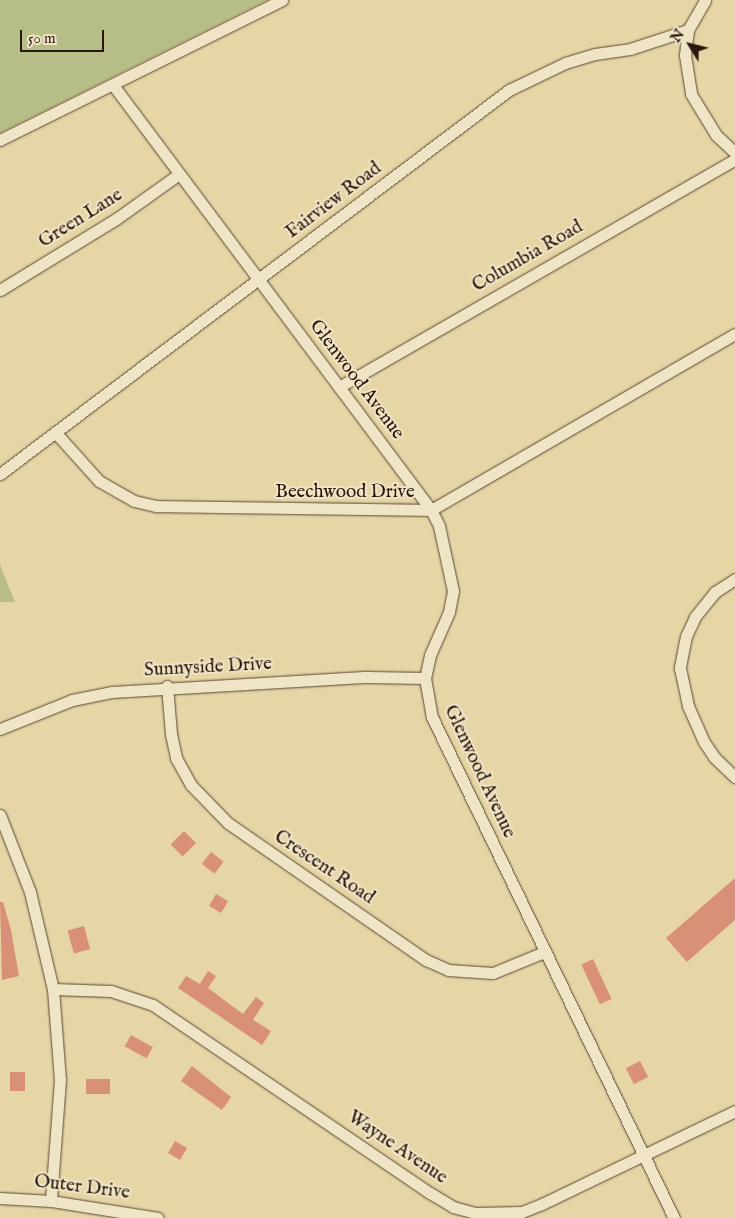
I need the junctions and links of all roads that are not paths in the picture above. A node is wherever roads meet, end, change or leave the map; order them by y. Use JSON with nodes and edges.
{"nodes":[{"id":1,"x":282,"y":0,"type":"edge"},
{"id":2,"x":705,"y":0,"type":"edge"},
{"id":3,"x":688,"y":30,"type":"junction"},
{"id":4,"x":113,"y":84,"type":"junction"},
{"id":5,"x":0,"y":140,"type":"edge"},
{"id":6,"x":735,"y":153,"type":"edge"},
{"id":7,"x":735,"y":159,"type":"edge"},
{"id":8,"x":179,"y":174,"type":"junction"},
{"id":9,"x":259,"y":279,"type":"junction"},
{"id":10,"x":0,"y":290,"type":"edge"},
{"id":11,"x":735,"y":334,"type":"edge"},
{"id":12,"x":339,"y":387,"type":"junction"},
{"id":13,"x":55,"y":432,"type":"junction"},
{"id":14,"x":0,"y":474,"type":"edge"},
{"id":15,"x":431,"y":510,"type":"junction"},
{"id":16,"x":735,"y":578,"type":"edge"},
{"id":17,"x":425,"y":678,"type":"junction"},
{"id":18,"x":167,"y":686,"type":"junction"},
{"id":19,"x":0,"y":729,"type":"edge"},
{"id":20,"x":735,"y":777,"type":"edge"},
{"id":21,"x":0,"y":815,"type":"edge"},
{"id":22,"x":544,"y":952,"type":"junction"},
{"id":23,"x":53,"y":989,"type":"junction"},
{"id":24,"x":735,"y":1111,"type":"edge"},
{"id":25,"x":643,"y":1156,"type":"junction"},
{"id":26,"x":0,"y":1198,"type":"edge"},
{"id":27,"x":51,"y":1201,"type":"junction"},
{"id":28,"x":151,"y":1217,"type":"edge"},
{"id":29,"x":674,"y":1218,"type":"edge"}],
"edges":[{"from":1,"to":4,"type":"street"},
{"from":2,"to":3,"type":"street"},
{"from":3,"to":6,"type":"street"},
{"from":3,"to":9,"type":"street","name":"Fairview Road"},
{"from":4,"to":5,"type":"street"},
{"from":4,"to":8,"type":"street","name":"Glenwood Avenue"},
{"from":7,"to":12,"type":"street","name":"Columbia Road"},
{"from":8,"to":9,"type":"street","name":"Glenwood Avenue"},
{"from":8,"to":10,"type":"street","name":"Green Lane"},
{"from":9,"to":12,"type":"street","name":"Glenwood Avenue"},
{"from":9,"to":13,"type":"street","name":"Fairview Road"},
{"from":11,"to":15,"type":"street","name":"Beechwood Drive"},
{"from":12,"to":15,"type":"street","name":"Glenwood Avenue"},
{"from":13,"to":14,"type":"street","name":"Fairview Road"},
{"from":13,"to":15,"type":"street","name":"Beechwood Drive"},
{"from":15,"to":17,"type":"street","name":"Glenwood Avenue"},
{"from":16,"to":20,"type":"street"},
{"from":17,"to":18,"type":"street","name":"Sunnyside Drive"},
{"from":17,"to":22,"type":"street","name":"Glenwood Avenue"},
{"from":18,"to":19,"type":"street","name":"Sunnyside Drive"},
{"from":18,"to":22,"type":"street","name":"Crescent Road"},
{"from":21,"to":23,"type":"street"},
{"from":22,"to":25,"type":"street","name":"Glenwood Avenue"},
{"from":23,"to":25,"type":"street","name":"Wayne Avenue"},
{"from":23,"to":27,"type":"street"},
{"from":24,"to":25,"type":"street","name":"Wayne Avenue"},
{"from":25,"to":29,"type":"street","name":"Glenwood Avenue"},
{"from":26,"to":27,"type":"street","name":"Outer Drive"},
{"from":27,"to":28,"type":"street","name":"Outer Drive"}]}
